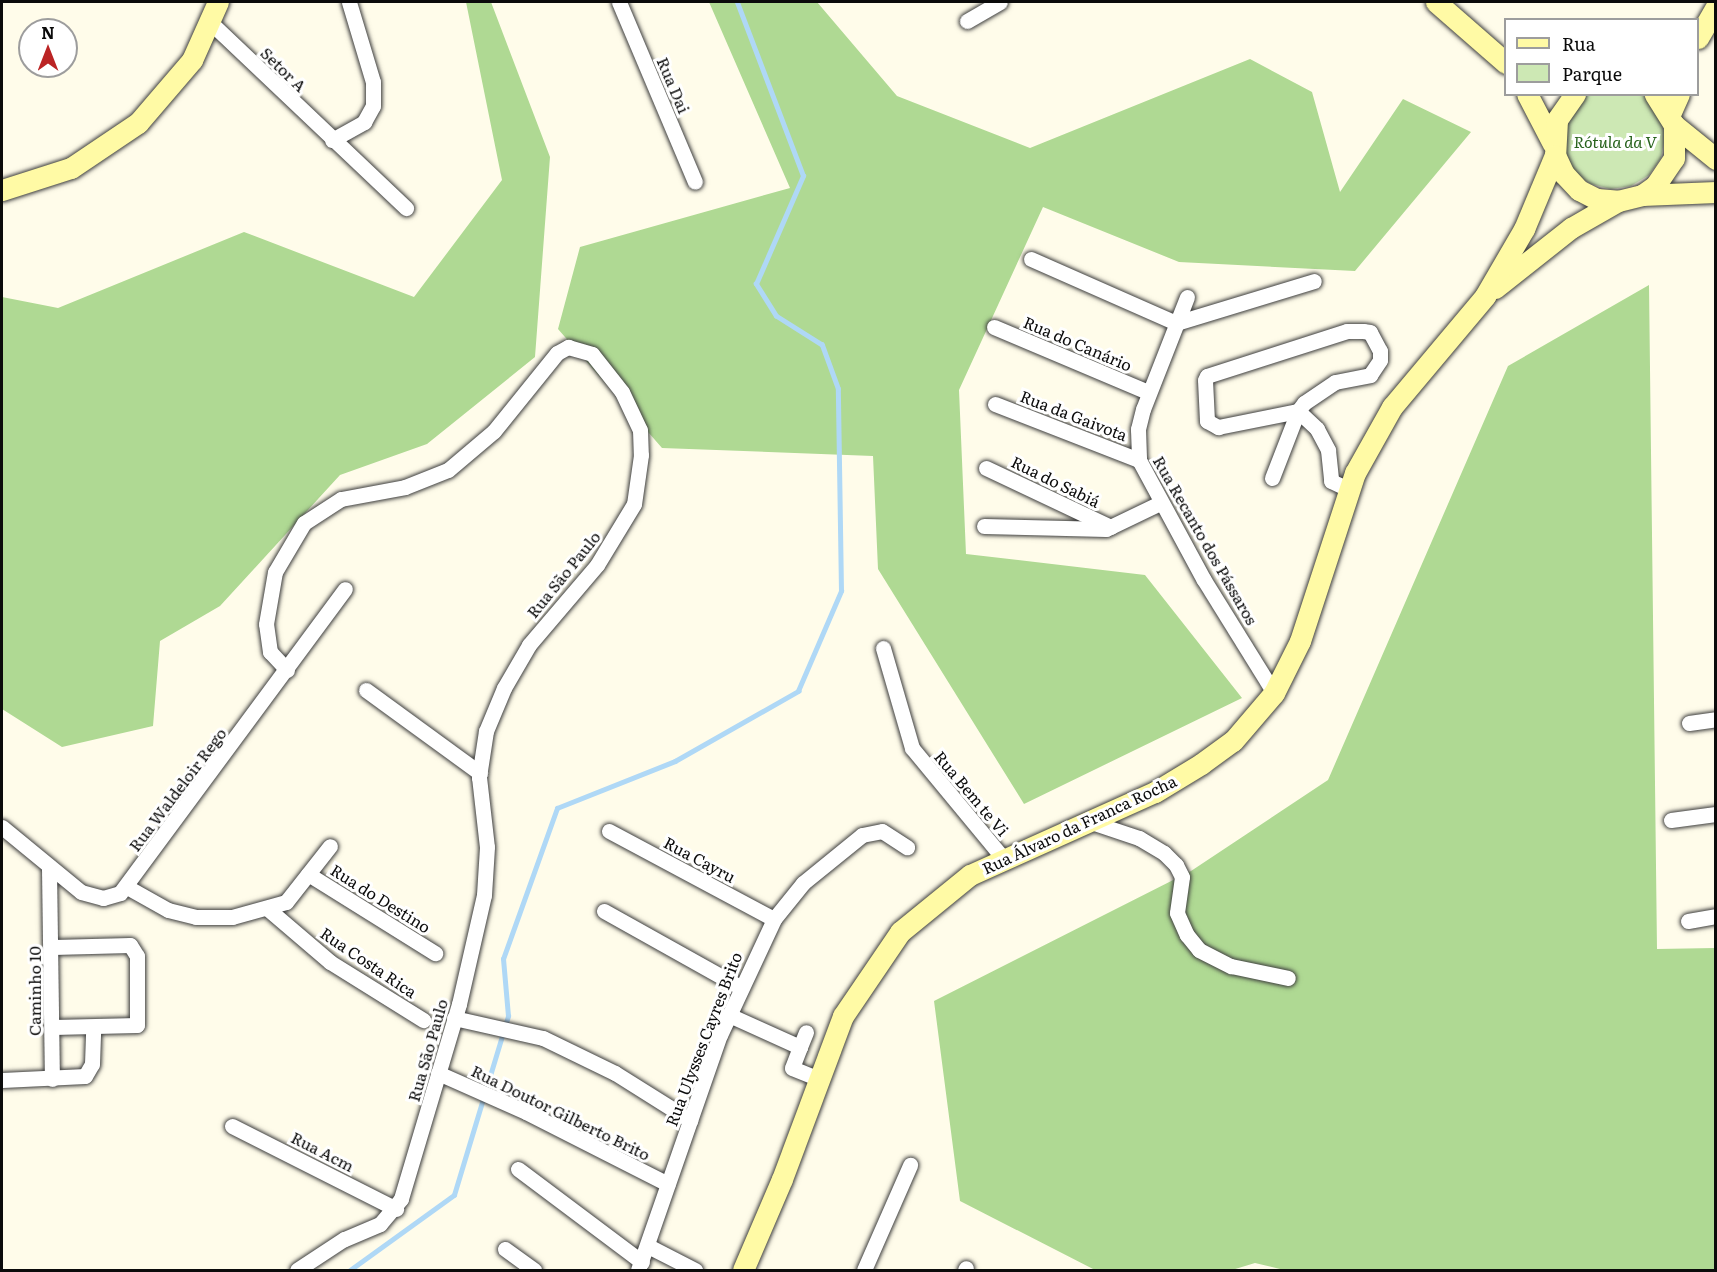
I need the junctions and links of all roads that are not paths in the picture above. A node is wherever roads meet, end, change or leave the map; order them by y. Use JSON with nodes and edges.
{"nodes":[{"id":1,"x":218,"y":2,"type":"edge"},
{"id":2,"x":349,"y":2,"type":"edge"},
{"id":3,"x":619,"y":2,"type":"edge"},
{"id":4,"x":1000,"y":2,"type":"edge"},
{"id":5,"x":1436,"y":2,"type":"edge"},
{"id":6,"x":1707,"y":15,"type":"edge"},
{"id":7,"x":967,"y":21,"type":"dead end"},
{"id":8,"x":211,"y":23,"type":"junction"},
{"id":9,"x":1470,"y":27,"type":"junction"},
{"id":10,"x":1699,"y":35,"type":"edge"},
{"id":11,"x":1504,"y":44,"type":"edge"},
{"id":12,"x":1504,"y":61,"type":"edge"},
{"id":13,"x":1528,"y":96,"type":"edge"},
{"id":14,"x":1574,"y":96,"type":"edge"},
{"id":15,"x":1657,"y":96,"type":"edge"},
{"id":16,"x":1674,"y":111,"type":"edge"},
{"id":17,"x":332,"y":140,"type":"junction"},
{"id":18,"x":1554,"y":149,"type":"junction"},
{"id":19,"x":1716,"y":159,"type":"edge"},
{"id":20,"x":695,"y":182,"type":"dead end"},
{"id":21,"x":2,"y":190,"type":"edge"},
{"id":22,"x":1716,"y":192,"type":"edge"},
{"id":23,"x":1642,"y":195,"type":"junction"},
{"id":24,"x":1618,"y":201,"type":"junction"},
{"id":25,"x":406,"y":208,"type":"dead end"},
{"id":26,"x":1031,"y":259,"type":"dead end"},
{"id":27,"x":1314,"y":281,"type":"dead end"},
{"id":28,"x":1485,"y":296,"type":"junction"},
{"id":29,"x":1187,"y":297,"type":"dead end"},
{"id":30,"x":1176,"y":323,"type":"junction"},
{"id":31,"x":994,"y":327,"type":"dead end"},
{"id":32,"x":1148,"y":393,"type":"junction"},
{"id":33,"x":995,"y":404,"type":"dead end"},
{"id":34,"x":1298,"y":411,"type":"junction"},
{"id":35,"x":1139,"y":460,"type":"junction"},
{"id":36,"x":986,"y":468,"type":"dead end"},
{"id":37,"x":1272,"y":478,"type":"dead end"},
{"id":38,"x":1350,"y":490,"type":"junction"},
{"id":39,"x":1160,"y":503,"type":"junction"},
{"id":40,"x":984,"y":526,"type":"dead end"},
{"id":41,"x":1111,"y":527,"type":"junction"},
{"id":42,"x":345,"y":589,"type":"dead end"},
{"id":43,"x":883,"y":648,"type":"dead end"},
{"id":44,"x":287,"y":670,"type":"junction"},
{"id":45,"x":366,"y":690,"type":"dead end"},
{"id":46,"x":1274,"y":693,"type":"junction"},
{"id":47,"x":1716,"y":719,"type":"edge"},
{"id":48,"x":1689,"y":723,"type":"dead end"},
{"id":49,"x":480,"y":773,"type":"junction"},
{"id":50,"x":1716,"y":814,"type":"edge"},
{"id":51,"x":1671,"y":820,"type":"dead end"},
{"id":52,"x":1088,"y":821,"type":"junction"},
{"id":53,"x":2,"y":827,"type":"edge"},
{"id":54,"x":609,"y":831,"type":"dead end"},
{"id":55,"x":330,"y":846,"type":"dead end"},
{"id":56,"x":907,"y":847,"type":"dead end"},
{"id":57,"x":1003,"y":858,"type":"junction"},
{"id":58,"x":49,"y":869,"type":"junction"},
{"id":59,"x":308,"y":874,"type":"junction"},
{"id":60,"x":127,"y":887,"type":"junction"},
{"id":61,"x":268,"y":909,"type":"junction"},
{"id":62,"x":604,"y":911,"type":"dead end"},
{"id":63,"x":1716,"y":916,"type":"edge"},
{"id":64,"x":774,"y":919,"type":"junction"},
{"id":65,"x":1688,"y":921,"type":"dead end"},
{"id":66,"x":53,"y":947,"type":"junction"},
{"id":67,"x":435,"y":953,"type":"dead end"},
{"id":68,"x":1288,"y":978,"type":"dead end"},
{"id":69,"x":740,"y":987,"type":"junction"},
{"id":70,"x":729,"y":1015,"type":"junction"},
{"id":71,"x":454,"y":1018,"type":"junction"},
{"id":72,"x":423,"y":1020,"type":"dead end"},
{"id":73,"x":53,"y":1027,"type":"junction"},
{"id":74,"x":93,"y":1028,"type":"junction"},
{"id":75,"x":807,"y":1032,"type":"dead end"},
{"id":76,"x":800,"y":1047,"type":"junction"},
{"id":77,"x":438,"y":1073,"type":"junction"},
{"id":78,"x":52,"y":1078,"type":"junction"},
{"id":79,"x":819,"y":1079,"type":"junction"},
{"id":80,"x":2,"y":1080,"type":"edge"},
{"id":81,"x":690,"y":1120,"type":"junction"},
{"id":82,"x":232,"y":1126,"type":"dead end"},
{"id":83,"x":910,"y":1165,"type":"dead end"},
{"id":84,"x":518,"y":1169,"type":"dead end"},
{"id":85,"x":668,"y":1184,"type":"junction"},
{"id":86,"x":396,"y":1209,"type":"junction"},
{"id":87,"x":648,"y":1246,"type":"junction"},
{"id":88,"x":505,"y":1249,"type":"dead end"},
{"id":89,"x":640,"y":1266,"type":"edge"},
{"id":90,"x":297,"y":1270,"type":"edge"},
{"id":91,"x":534,"y":1270,"type":"edge"},
{"id":92,"x":695,"y":1270,"type":"edge"},
{"id":93,"x":746,"y":1270,"type":"edge"},
{"id":94,"x":864,"y":1270,"type":"edge"}],
"edges":[{"from":1,"to":8,"type":"main road"},
{"from":2,"to":17,"type":"street"},
{"from":3,"to":20,"type":"street","name":"Rua Dai"},
{"from":4,"to":7,"type":"street"},
{"from":5,"to":9,"type":"main road"},
{"from":6,"to":10,"type":"main road"},
{"from":8,"to":17,"type":"street","name":"Setor A"},
{"from":8,"to":21,"type":"main road"},
{"from":9,"to":11,"type":"main road"},
{"from":9,"to":12,"type":"main road"},
{"from":13,"to":18,"type":"main road"},
{"from":14,"to":18,"type":"main road","name":"Rua Álvaro da Franca Rocha"},
{"from":15,"to":16,"type":"main road"},
{"from":16,"to":19,"type":"main road"},
{"from":16,"to":23,"type":"main road"},
{"from":17,"to":25,"type":"street","name":"Setor A"},
{"from":18,"to":24,"type":"main road"},
{"from":18,"to":28,"type":"main road","name":"Rua Álvaro da Franca Rocha"},
{"from":22,"to":23,"type":"main road"},
{"from":23,"to":24,"type":"main road"},
{"from":24,"to":28,"type":"main road","name":"Rua Álvaro da Franca Rocha"},
{"from":26,"to":30,"type":"street"},
{"from":27,"to":30,"type":"street"},
{"from":28,"to":38,"type":"main road","name":"Rua Álvaro da Franca Rocha"},
{"from":29,"to":30,"type":"street","name":"Rua Recanto dos Pássaros"},
{"from":30,"to":32,"type":"street","name":"Rua Recanto dos Pássaros"},
{"from":31,"to":32,"type":"street","name":"Rua do Canário"},
{"from":32,"to":35,"type":"street","name":"Rua Recanto dos Pássaros"},
{"from":33,"to":35,"type":"street","name":"Rua da Gaivota"},
{"from":34,"to":34,"type":"street"},
{"from":34,"to":37,"type":"street"},
{"from":34,"to":38,"type":"street"},
{"from":35,"to":39,"type":"street","name":"Rua Recanto dos Pássaros"},
{"from":36,"to":41,"type":"street","name":"Rua do Sabiá"},
{"from":38,"to":46,"type":"main road","name":"Rua Álvaro da Franca Rocha"},
{"from":39,"to":41,"type":"street"},
{"from":39,"to":46,"type":"street","name":"Rua Recanto dos Pássaros"},
{"from":40,"to":41,"type":"street"},
{"from":42,"to":44,"type":"street","name":"Rua Waldeloir Rego"},
{"from":43,"to":57,"type":"street","name":"Rua Bem te Vi"},
{"from":44,"to":49,"type":"street","name":"Rua São Paulo"},
{"from":44,"to":60,"type":"street","name":"Rua Waldeloir Rego"},
{"from":45,"to":49,"type":"street"},
{"from":46,"to":52,"type":"main road","name":"Rua Álvaro da Franca Rocha"},
{"from":47,"to":48,"type":"street"},
{"from":49,"to":71,"type":"street","name":"Rua São Paulo"},
{"from":50,"to":51,"type":"street"},
{"from":52,"to":57,"type":"main road","name":"Rua Álvaro da Franca Rocha"},
{"from":52,"to":68,"type":"street"},
{"from":53,"to":58,"type":"street"},
{"from":54,"to":64,"type":"street","name":"Rua Cayru"},
{"from":55,"to":59,"type":"street"},
{"from":56,"to":64,"type":"street","name":"Rua Ulysses Cayres Brito"},
{"from":57,"to":79,"type":"main road","name":"Rua Álvaro da Franca Rocha"},
{"from":58,"to":60,"type":"street"},
{"from":58,"to":66,"type":"street","name":"Caminho 10"},
{"from":59,"to":61,"type":"street"},
{"from":59,"to":67,"type":"street","name":"Rua do Destino"},
{"from":60,"to":61,"type":"street"},
{"from":61,"to":72,"type":"street","name":"Rua Costa Rica"},
{"from":62,"to":69,"type":"street"},
{"from":63,"to":65,"type":"street"},
{"from":64,"to":69,"type":"street","name":"Rua Ulysses Cayres Brito"},
{"from":66,"to":73,"type":"street","name":"Caminho 10"},
{"from":66,"to":74,"type":"street"},
{"from":69,"to":70,"type":"street","name":"Rua Ulysses Cayres Brito"},
{"from":70,"to":76,"type":"street"},
{"from":70,"to":81,"type":"street","name":"Rua Ulysses Cayres Brito"},
{"from":71,"to":77,"type":"street","name":"Rua São Paulo"},
{"from":71,"to":81,"type":"street"},
{"from":73,"to":74,"type":"street"},
{"from":73,"to":78,"type":"street","name":"Caminho 10"},
{"from":74,"to":78,"type":"street"},
{"from":75,"to":76,"type":"street"},
{"from":76,"to":79,"type":"street"},
{"from":77,"to":85,"type":"street","name":"Rua Doutor Gilberto Brito"},
{"from":77,"to":86,"type":"street","name":"Rua São Paulo"},
{"from":78,"to":80,"type":"street"},
{"from":79,"to":93,"type":"main road","name":"Rua Álvaro da Franca Rocha"},
{"from":81,"to":85,"type":"street","name":"Rua Ulysses Cayres Brito"},
{"from":82,"to":86,"type":"street","name":"Rua Acm"},
{"from":83,"to":94,"type":"street"},
{"from":84,"to":89,"type":"street"},
{"from":85,"to":87,"type":"street","name":"Rua Ulysses Cayres Brito"},
{"from":86,"to":90,"type":"street","name":"Rua São Paulo"},
{"from":87,"to":89,"type":"street","name":"Rua Ulysses Cayres Brito"},
{"from":87,"to":92,"type":"street"},
{"from":88,"to":91,"type":"street"}]}
